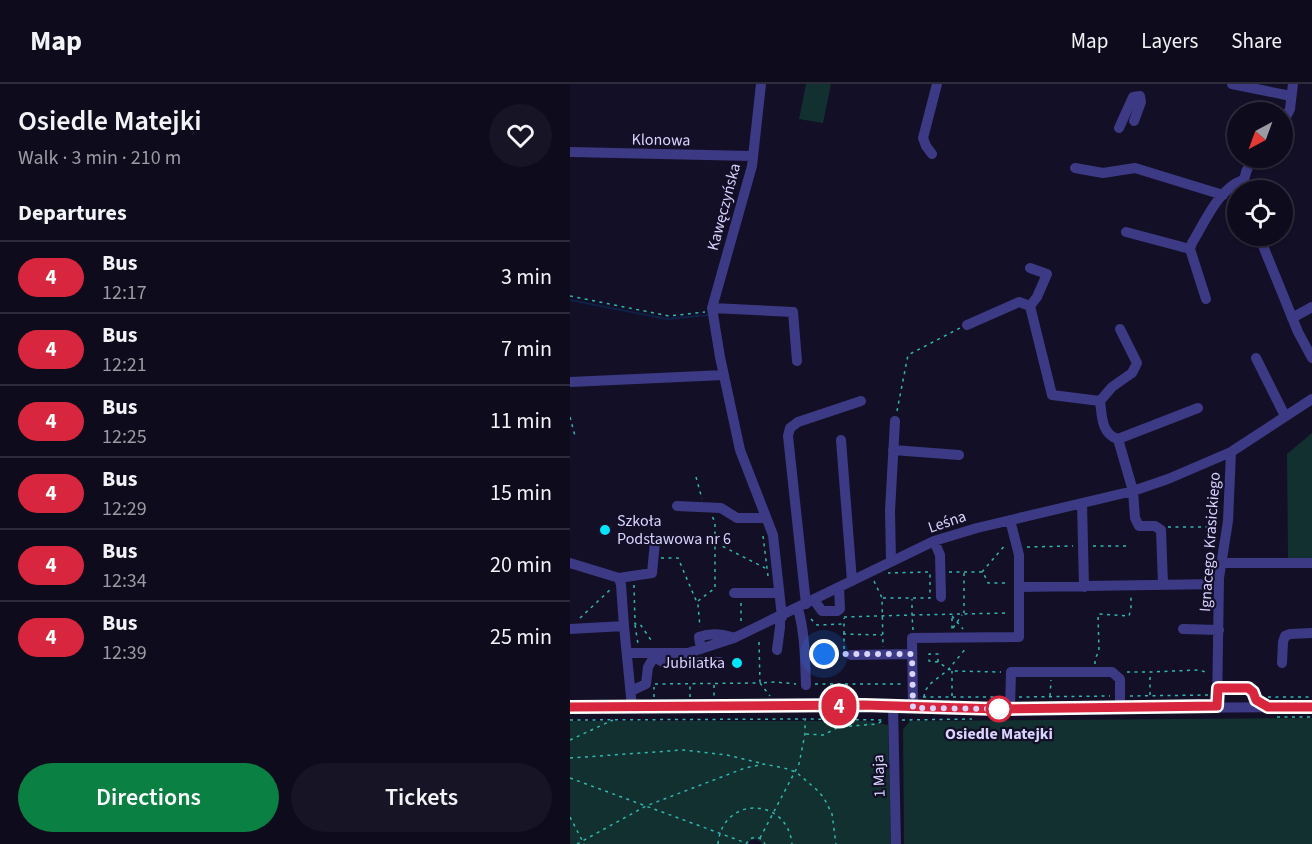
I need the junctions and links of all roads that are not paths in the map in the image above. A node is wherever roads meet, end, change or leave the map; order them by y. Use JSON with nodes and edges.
{"nodes":[{"id":1,"x":761,"y":84,"type":"edge"},
{"id":2,"x":937,"y":84,"type":"edge"},
{"id":3,"x":1232,"y":84,"type":"edge"},
{"id":4,"x":1292,"y":90,"type":"edge"},
{"id":5,"x":1134,"y":121,"type":"dead end"},
{"id":6,"x":1119,"y":128,"type":"dead end"},
{"id":7,"x":570,"y":152,"type":"edge"},
{"id":8,"x":932,"y":154,"type":"dead end"},
{"id":9,"x":752,"y":156,"type":"junction"},
{"id":10,"x":1075,"y":168,"type":"dead end"},
{"id":11,"x":1227,"y":191,"type":"edge"},
{"id":12,"x":1223,"y":195,"type":"junction"},
{"id":13,"x":1126,"y":232,"type":"dead end"},
{"id":14,"x":1263,"y":246,"type":"edge"},
{"id":15,"x":1190,"y":249,"type":"junction"},
{"id":16,"x":1030,"y":268,"type":"dead end"},
{"id":17,"x":1206,"y":299,"type":"dead end"},
{"id":18,"x":1030,"y":306,"type":"junction"},
{"id":19,"x":1312,"y":307,"type":"edge"},
{"id":20,"x":712,"y":309,"type":"junction"},
{"id":21,"x":1293,"y":318,"type":"junction"},
{"id":22,"x":967,"y":324,"type":"road end"},
{"id":23,"x":1120,"y":329,"type":"dead end"},
{"id":24,"x":1256,"y":358,"type":"dead end"},
{"id":25,"x":1312,"y":358,"type":"edge"},
{"id":26,"x":797,"y":361,"type":"dead end"},
{"id":27,"x":724,"y":375,"type":"junction"},
{"id":28,"x":570,"y":382,"type":"edge"},
{"id":29,"x":1312,"y":399,"type":"edge"},
{"id":30,"x":1100,"y":401,"type":"junction"},
{"id":31,"x":861,"y":402,"type":"dead end"},
{"id":32,"x":1198,"y":408,"type":"dead end"},
{"id":33,"x":1285,"y":416,"type":"junction"},
{"id":34,"x":895,"y":421,"type":"road end"},
{"id":35,"x":1118,"y":439,"type":"junction"},
{"id":36,"x":841,"y":440,"type":"dead end"},
{"id":37,"x":893,"y":450,"type":"junction"},
{"id":38,"x":1231,"y":452,"type":"junction"},
{"id":39,"x":959,"y":455,"type":"dead end"},
{"id":40,"x":1133,"y":491,"type":"junction"},
{"id":41,"x":1082,"y":504,"type":"junction"},
{"id":42,"x":677,"y":506,"type":"dead end"},
{"id":43,"x":765,"y":518,"type":"junction"},
{"id":44,"x":1010,"y":520,"type":"junction"},
{"id":45,"x":693,"y":539,"type":"dead end"},
{"id":46,"x":934,"y":541,"type":"junction"},
{"id":47,"x":891,"y":561,"type":"junction"},
{"id":48,"x":570,"y":563,"type":"edge"},
{"id":49,"x":1312,"y":563,"type":"edge"},
{"id":50,"x":1220,"y":564,"type":"junction"},
{"id":51,"x":619,"y":578,"type":"junction"},
{"id":52,"x":852,"y":581,"type":"junction"},
{"id":53,"x":1163,"y":584,"type":"junction"},
{"id":54,"x":1219,"y":584,"type":"junction"},
{"id":55,"x":1019,"y":585,"type":"junction"},
{"id":56,"x":1084,"y":587,"type":"junction"},
{"id":57,"x":838,"y":588,"type":"junction"},
{"id":58,"x":779,"y":593,"type":"junction"},
{"id":59,"x":941,"y":597,"type":"dead end"},
{"id":60,"x":737,"y":598,"type":"road end"},
{"id":61,"x":805,"y":605,"type":"junction"},
{"id":62,"x":781,"y":617,"type":"junction"},
{"id":63,"x":629,"y":625,"type":"junction"},
{"id":64,"x":570,"y":629,"type":"edge"},
{"id":65,"x":1183,"y":629,"type":"dead end"},
{"id":66,"x":1219,"y":630,"type":"junction"},
{"id":67,"x":736,"y":633,"type":"junction"},
{"id":68,"x":1312,"y":633,"type":"edge"},
{"id":69,"x":701,"y":649,"type":"junction"},
{"id":70,"x":777,"y":650,"type":"dead end"},
{"id":71,"x":654,"y":651,"type":"junction"},
{"id":72,"x":627,"y":653,"type":"junction"},
{"id":73,"x":912,"y":654,"type":"junction"},
{"id":74,"x":851,"y":655,"type":"road end"},
{"id":75,"x":720,"y":662,"type":"dead end"},
{"id":76,"x":1282,"y":663,"type":"dead end"},
{"id":77,"x":806,"y":685,"type":"road end"},
{"id":78,"x":1218,"y":688,"type":"junction"},
{"id":79,"x":631,"y":692,"type":"junction"},
{"id":80,"x":1217,"y":706,"type":"junction"},
{"id":81,"x":570,"y":707,"type":"edge"},
{"id":82,"x":632,"y":707,"type":"junction"},
{"id":83,"x":892,"y":707,"type":"junction"},
{"id":84,"x":1120,"y":707,"type":"junction"},
{"id":85,"x":1268,"y":707,"type":"junction"},
{"id":86,"x":1312,"y":707,"type":"edge"},
{"id":87,"x":913,"y":708,"type":"junction"},
{"id":88,"x":1010,"y":708,"type":"junction"},
{"id":89,"x":896,"y":844,"type":"edge"}],
"edges":[{"from":1,"to":9,"type":"street","name":"Kawęczyńska"},
{"from":2,"to":8,"type":"street"},
{"from":3,"to":4,"type":"street"},
{"from":5,"to":6,"type":"street"},
{"from":7,"to":9,"type":"street","name":"Klonowa"},
{"from":9,"to":20,"type":"street","name":"Kawęczyńska"},
{"from":10,"to":12,"type":"street"},
{"from":11,"to":12,"type":"street"},
{"from":12,"to":15,"type":"street"},
{"from":13,"to":15,"type":"street"},
{"from":14,"to":21,"type":"street"},
{"from":15,"to":17,"type":"street"},
{"from":16,"to":18,"type":"street"},
{"from":18,"to":22,"type":"street"},
{"from":18,"to":30,"type":"street"},
{"from":19,"to":21,"type":"street"},
{"from":20,"to":26,"type":"street"},
{"from":20,"to":27,"type":"street"},
{"from":21,"to":25,"type":"street"},
{"from":23,"to":30,"type":"street"},
{"from":24,"to":33,"type":"street"},
{"from":27,"to":28,"type":"street"},
{"from":27,"to":43,"type":"street"},
{"from":29,"to":33,"type":"street","name":"Leśna"},
{"from":30,"to":35,"type":"street"},
{"from":31,"to":61,"type":"street"},
{"from":32,"to":35,"type":"street"},
{"from":33,"to":38,"type":"street","name":"Leśna"},
{"from":34,"to":37,"type":"street"},
{"from":35,"to":40,"type":"street"},
{"from":36,"to":52,"type":"street"},
{"from":37,"to":39,"type":"street"},
{"from":37,"to":47,"type":"street"},
{"from":38,"to":40,"type":"street","name":"Leśna"},
{"from":38,"to":50,"type":"street","name":"Ignacego Krasickiego"},
{"from":40,"to":41,"type":"street","name":"Leśna"},
{"from":40,"to":53,"type":"street"},
{"from":41,"to":44,"type":"street","name":"Leśna"},
{"from":41,"to":56,"type":"street"},
{"from":42,"to":43,"type":"street"},
{"from":43,"to":58,"type":"street"},
{"from":44,"to":46,"type":"street","name":"Leśna"},
{"from":44,"to":55,"type":"street"},
{"from":45,"to":51,"type":"street"},
{"from":46,"to":47,"type":"street","name":"Leśna"},
{"from":46,"to":59,"type":"street"},
{"from":47,"to":52,"type":"street","name":"Leśna"},
{"from":48,"to":51,"type":"street"},
{"from":49,"to":50,"type":"street"},
{"from":50,"to":54,"type":"street","name":"Ignacego Krasickiego"},
{"from":51,"to":63,"type":"street"},
{"from":52,"to":57,"type":"street","name":"Leśna"},
{"from":53,"to":54,"type":"street"},
{"from":53,"to":56,"type":"street"},
{"from":54,"to":66,"type":"street","name":"Ignacego Krasickiego"},
{"from":55,"to":56,"type":"street"},
{"from":55,"to":73,"type":"street"},
{"from":57,"to":61,"type":"street","name":"Leśna"},
{"from":57,"to":61,"type":"street"},
{"from":58,"to":60,"type":"street"},
{"from":58,"to":62,"type":"street"},
{"from":61,"to":62,"type":"street","name":"Leśna"},
{"from":61,"to":77,"type":"street"},
{"from":62,"to":67,"type":"street","name":"Leśna"},
{"from":62,"to":70,"type":"street"},
{"from":63,"to":64,"type":"street"},
{"from":63,"to":72,"type":"street"},
{"from":65,"to":66,"type":"street"},
{"from":66,"to":78,"type":"street","name":"Ignacego Krasickiego"},
{"from":67,"to":69,"type":"street","name":"Leśna"},
{"from":67,"to":69,"type":"street"},
{"from":68,"to":76,"type":"street"},
{"from":69,"to":71,"type":"street","name":"Leśna"},
{"from":71,"to":72,"type":"street","name":"Leśna"},
{"from":71,"to":75,"type":"street"},
{"from":71,"to":79,"type":"street"},
{"from":72,"to":79,"type":"street"},
{"from":73,"to":74,"type":"street"},
{"from":73,"to":87,"type":"street"},
{"from":78,"to":80,"type":"street","name":"Ignacego Krasickiego"},
{"from":78,"to":85,"type":"street"},
{"from":79,"to":82,"type":"street"},
{"from":80,"to":84,"type":"street"},
{"from":80,"to":85,"type":"street"},
{"from":81,"to":82,"type":"street"},
{"from":82,"to":83,"type":"street"},
{"from":83,"to":87,"type":"street"},
{"from":83,"to":89,"type":"street","name":"1 Maja"},
{"from":84,"to":88,"type":"street"},
{"from":84,"to":88,"type":"street"},
{"from":85,"to":86,"type":"street"},
{"from":87,"to":88,"type":"street"}]}
